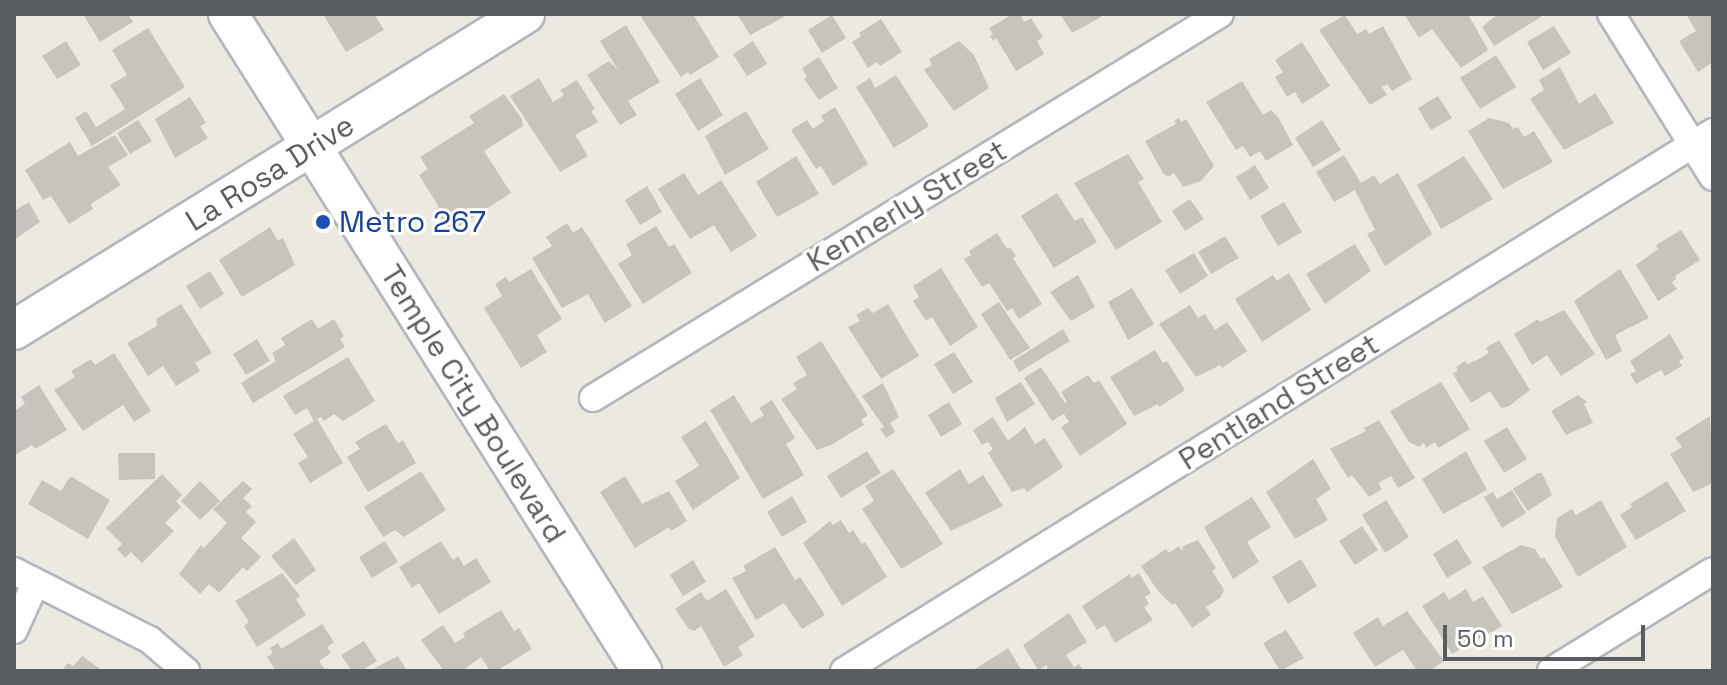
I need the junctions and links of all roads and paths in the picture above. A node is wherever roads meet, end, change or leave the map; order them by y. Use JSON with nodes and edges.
{"nodes":[{"id":1,"x":228,"y":14,"type":"edge"},
{"id":2,"x":525,"y":14,"type":"edge"},
{"id":3,"x":1220,"y":14,"type":"edge"},
{"id":4,"x":1611,"y":14,"type":"edge"},
{"id":5,"x":1703,"y":138,"type":"edge"},
{"id":6,"x":312,"y":149,"type":"junction"},
{"id":7,"x":1713,"y":177,"type":"edge"},
{"id":8,"x":14,"y":330,"type":"edge"},
{"id":9,"x":593,"y":398,"type":"dead end"},
{"id":10,"x":1713,"y":571,"type":"edge"},
{"id":11,"x":24,"y":578,"type":"edge"},
{"id":12,"x":14,"y":630,"type":"edge"},
{"id":13,"x":186,"y":671,"type":"edge"},
{"id":14,"x":642,"y":671,"type":"edge"},
{"id":15,"x":844,"y":671,"type":"edge"},
{"id":16,"x":1551,"y":671,"type":"edge"}],
"edges":[{"from":1,"to":6,"type":"main road","name":"Temple City Boulevard"},
{"from":2,"to":6,"type":"main road","name":"La Rosa Drive"},
{"from":3,"to":9,"type":"street","name":"Kennerly Street"},
{"from":4,"to":5,"type":"street"},
{"from":5,"to":7,"type":"street"},
{"from":5,"to":15,"type":"street","name":"Pentland Street"},
{"from":6,"to":8,"type":"main road","name":"La Rosa Drive"},
{"from":6,"to":14,"type":"main road","name":"Temple City Boulevard"},
{"from":10,"to":16,"type":"street"},
{"from":11,"to":12,"type":"street"},
{"from":11,"to":13,"type":"street"}]}
